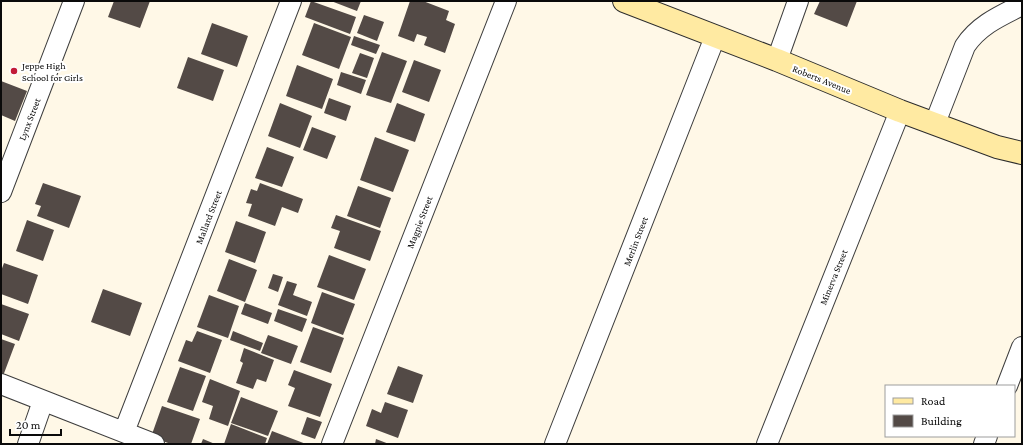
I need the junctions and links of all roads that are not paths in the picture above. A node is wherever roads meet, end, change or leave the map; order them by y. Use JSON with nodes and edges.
{"nodes":[{"id":1,"x":74,"y":1,"type":"edge"},
{"id":2,"x":291,"y":1,"type":"edge"},
{"id":3,"x":506,"y":1,"type":"edge"},
{"id":4,"x":624,"y":1,"type":"edge"},
{"id":5,"x":798,"y":1,"type":"edge"},
{"id":6,"x":1022,"y":5,"type":"edge"},
{"id":7,"x":715,"y":37,"type":"junction"},
{"id":8,"x":777,"y":60,"type":"junction"},
{"id":9,"x":900,"y":111,"type":"junction"},
{"id":10,"x":935,"y":123,"type":"junction"},
{"id":11,"x":997,"y":147,"type":"junction"},
{"id":12,"x":1022,"y":153,"type":"edge"},
{"id":13,"x":1022,"y":159,"type":"edge"},
{"id":14,"x":1,"y":192,"type":"edge"},
{"id":15,"x":1022,"y":347,"type":"edge"},
{"id":16,"x":1,"y":384,"type":"edge"},
{"id":17,"x":1007,"y":385,"type":"edge"},
{"id":18,"x":43,"y":401,"type":"junction"},
{"id":19,"x":124,"y":432,"type":"junction"},
{"id":20,"x":28,"y":444,"type":"edge"},
{"id":21,"x":154,"y":444,"type":"edge"},
{"id":22,"x":332,"y":444,"type":"edge"},
{"id":23,"x":556,"y":444,"type":"edge"},
{"id":24,"x":767,"y":444,"type":"edge"}],
"edges":[{"from":1,"to":14,"type":"street","name":"Lynx Street"},
{"from":2,"to":19,"type":"street","name":"Mallard Street"},
{"from":3,"to":22,"type":"street","name":"Magpie Street"},
{"from":4,"to":7,"type":"main road","name":"Roberts Avenue"},
{"from":5,"to":8,"type":"street"},
{"from":6,"to":10,"type":"street"},
{"from":7,"to":8,"type":"main road","name":"Roberts Avenue"},
{"from":7,"to":23,"type":"street","name":"Merlin Street"},
{"from":8,"to":9,"type":"main road","name":"Roberts Avenue"},
{"from":9,"to":10,"type":"main road","name":"Roberts Avenue"},
{"from":9,"to":24,"type":"street","name":"Minerva Street"},
{"from":10,"to":11,"type":"main road","name":"Roberts Avenue"},
{"from":11,"to":12,"type":"main road","name":"Roberts Avenue"},
{"from":11,"to":13,"type":"main road"},
{"from":15,"to":17,"type":"street"},
{"from":16,"to":18,"type":"street"},
{"from":18,"to":19,"type":"street"},
{"from":18,"to":20,"type":"street"},
{"from":19,"to":21,"type":"street"}]}
